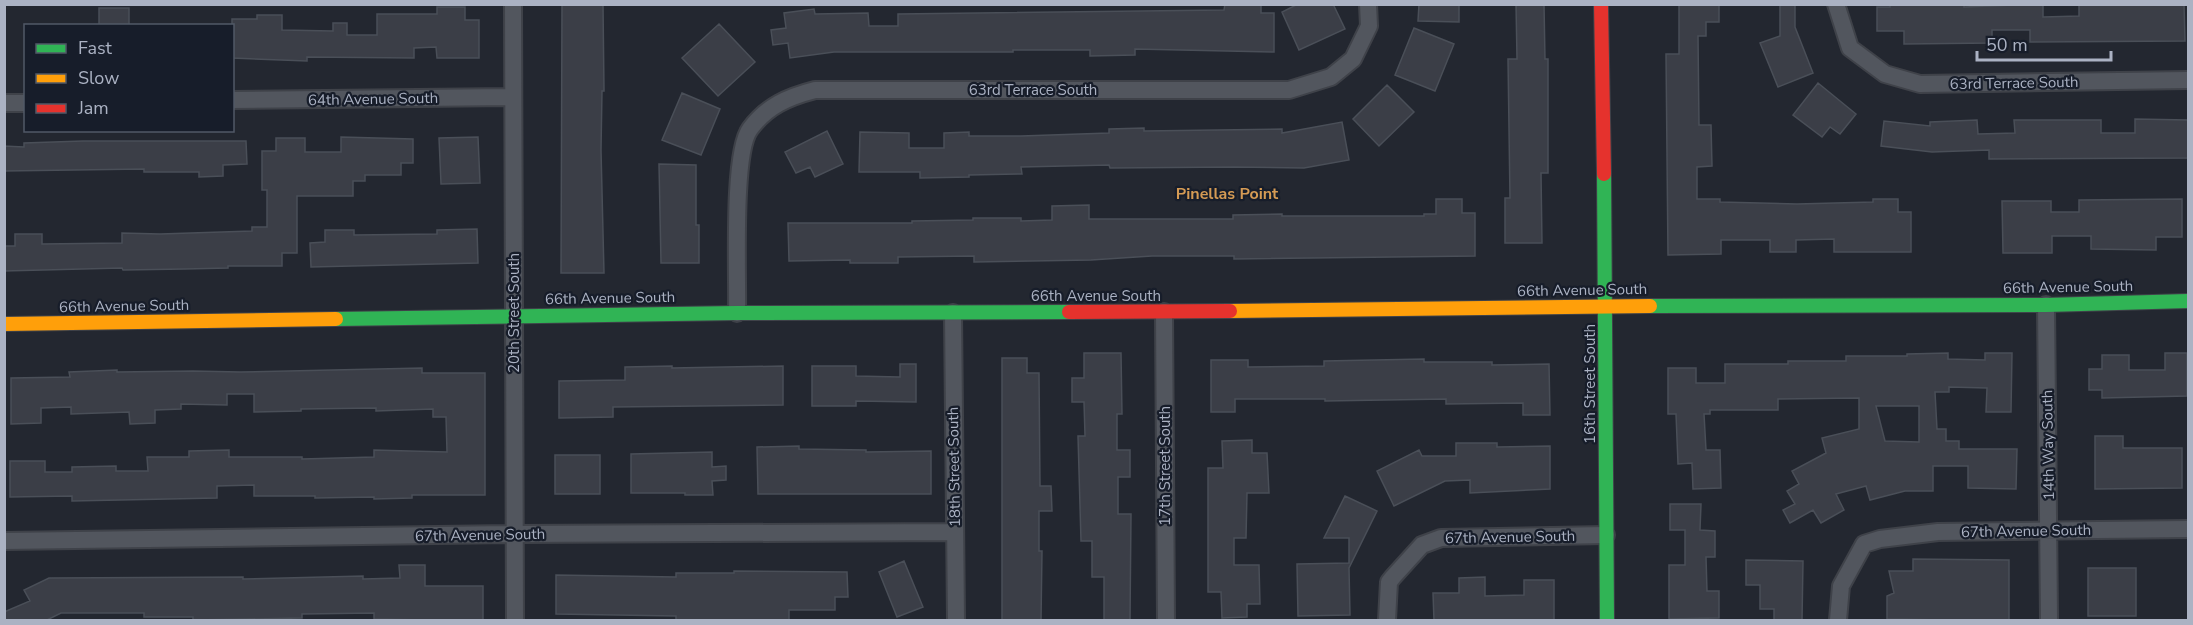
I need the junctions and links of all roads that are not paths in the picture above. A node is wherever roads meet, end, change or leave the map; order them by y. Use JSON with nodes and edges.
{"nodes":[{"id":1,"x":513,"y":4,"type":"edge"},
{"id":2,"x":1368,"y":4,"type":"edge"},
{"id":3,"x":1601,"y":4,"type":"edge"},
{"id":4,"x":1836,"y":4,"type":"edge"},
{"id":5,"x":2188,"y":80,"type":"edge"},
{"id":6,"x":513,"y":97,"type":"junction"},
{"id":7,"x":234,"y":100,"type":"edge"},
{"id":8,"x":4,"y":103,"type":"edge"},
{"id":9,"x":24,"y":103,"type":"edge"},
{"id":10,"x":2188,"y":302,"type":"edge"},
{"id":11,"x":2046,"y":305,"type":"junction"},
{"id":12,"x":1606,"y":306,"type":"junction"},
{"id":13,"x":1164,"y":312,"type":"junction"},
{"id":14,"x":737,"y":313,"type":"junction"},
{"id":15,"x":953,"y":313,"type":"junction"},
{"id":16,"x":514,"y":316,"type":"junction"},
{"id":17,"x":4,"y":324,"type":"edge"},
{"id":18,"x":2188,"y":529,"type":"edge"},
{"id":19,"x":2049,"y":530,"type":"junction"},
{"id":20,"x":955,"y":532,"type":"junction"},
{"id":21,"x":515,"y":534,"type":"junction"},
{"id":22,"x":1606,"y":536,"type":"junction"},
{"id":23,"x":4,"y":541,"type":"edge"},
{"id":24,"x":515,"y":621,"type":"edge"},
{"id":25,"x":956,"y":621,"type":"edge"},
{"id":26,"x":1166,"y":621,"type":"edge"},
{"id":27,"x":1387,"y":621,"type":"edge"},
{"id":28,"x":1607,"y":621,"type":"edge"},
{"id":29,"x":1838,"y":621,"type":"edge"},
{"id":30,"x":2049,"y":621,"type":"edge"}],
"edges":[{"from":1,"to":6,"type":"street","name":"20th Street South"},
{"from":2,"to":14,"type":"street","name":"63rd Terrace South"},
{"from":3,"to":12,"type":"street","name":"16th Street South"},
{"from":4,"to":5,"type":"street","name":"63rd Terrace South"},
{"from":6,"to":7,"type":"street","name":"64th Avenue South"},
{"from":6,"to":16,"type":"street","name":"20th Street South"},
{"from":8,"to":9,"type":"street"},
{"from":10,"to":11,"type":"street","name":"66th Avenue South"},
{"from":11,"to":12,"type":"street","name":"66th Avenue South"},
{"from":11,"to":19,"type":"street","name":"14th Way South"},
{"from":12,"to":13,"type":"street","name":"66th Avenue South"},
{"from":12,"to":22,"type":"street","name":"16th Street South"},
{"from":13,"to":15,"type":"street","name":"66th Avenue South"},
{"from":13,"to":26,"type":"street","name":"17th Street South"},
{"from":14,"to":15,"type":"street","name":"66th Avenue South"},
{"from":14,"to":16,"type":"street","name":"66th Avenue South"},
{"from":15,"to":20,"type":"street","name":"18th Street South"},
{"from":16,"to":17,"type":"street","name":"66th Avenue South"},
{"from":16,"to":21,"type":"street","name":"20th Street South"},
{"from":18,"to":19,"type":"street","name":"67th Avenue South"},
{"from":19,"to":29,"type":"street","name":"67th Avenue South"},
{"from":19,"to":30,"type":"street","name":"14th Way South"},
{"from":20,"to":21,"type":"street","name":"67th Avenue South"},
{"from":20,"to":25,"type":"street","name":"18th Street South"},
{"from":21,"to":23,"type":"street","name":"67th Avenue South"},
{"from":21,"to":24,"type":"street","name":"20th Street South"},
{"from":22,"to":27,"type":"street","name":"67th Avenue South"},
{"from":22,"to":28,"type":"street","name":"16th Street South"}]}
